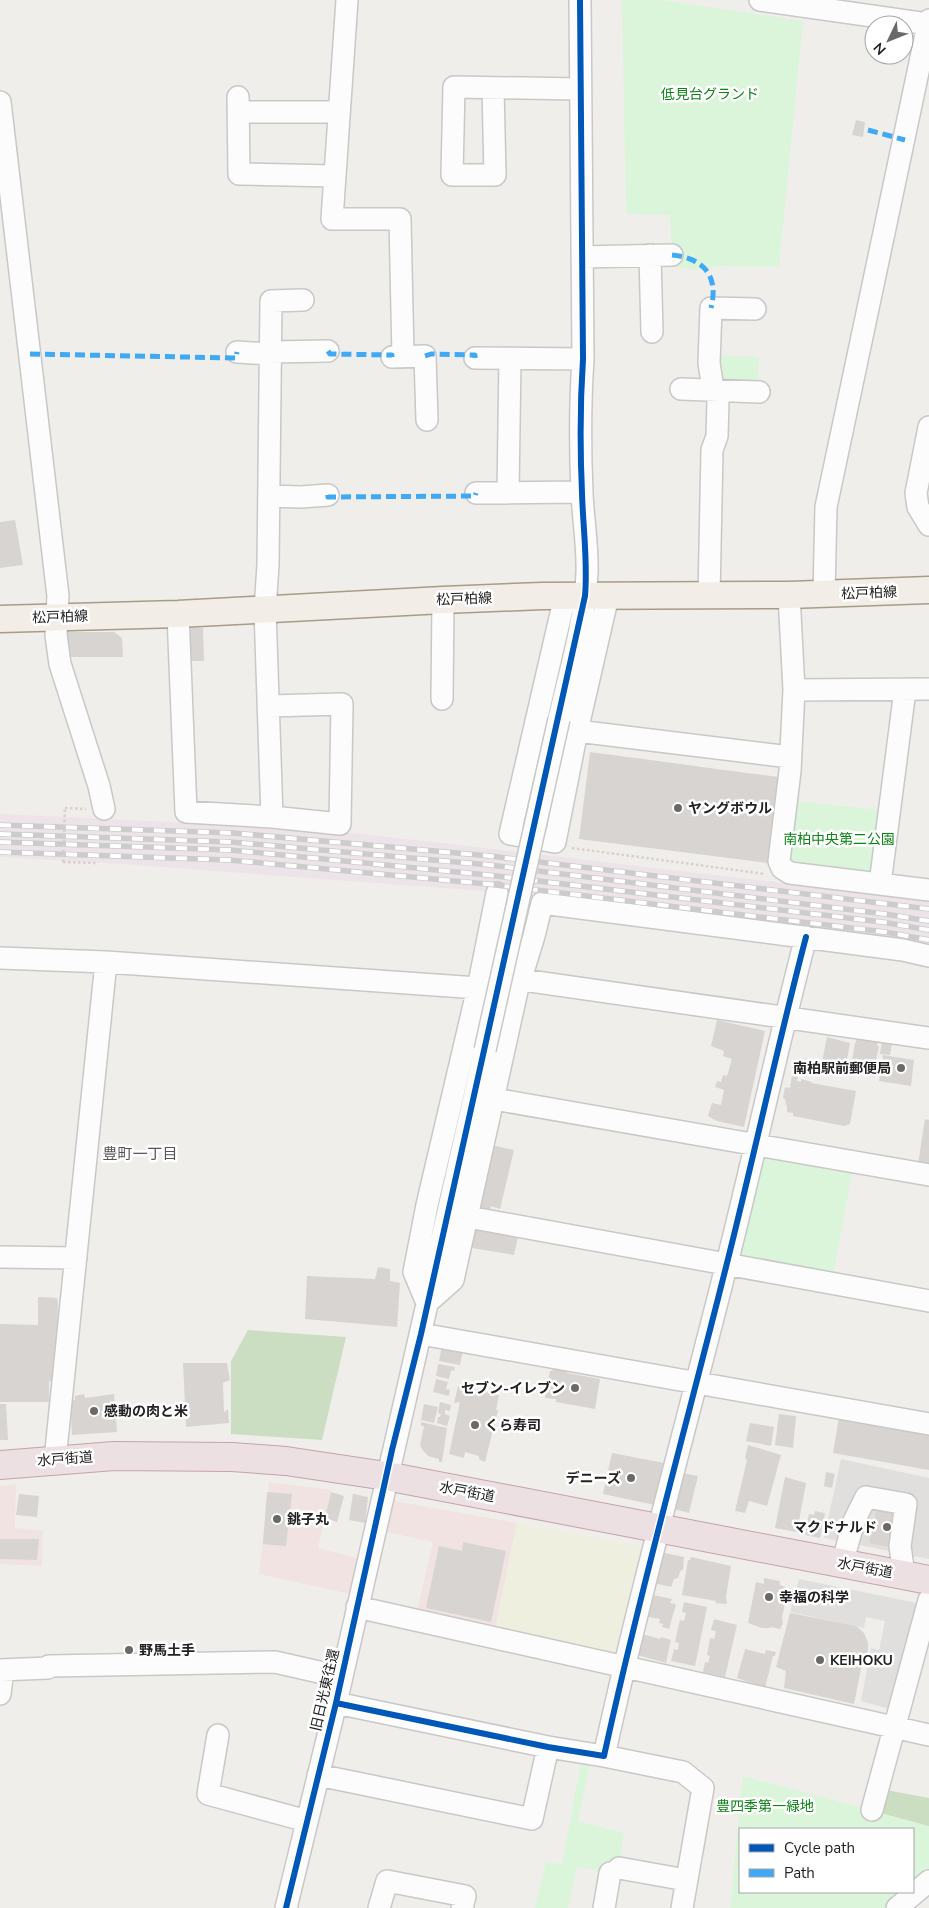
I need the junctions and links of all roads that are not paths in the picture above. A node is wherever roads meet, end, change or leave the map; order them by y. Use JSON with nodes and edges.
{"nodes":[{"id":1,"x":348,"y":0,"type":"edge"},
{"id":2,"x":580,"y":0,"type":"edge"},
{"id":3,"x":760,"y":0,"type":"edge"},
{"id":4,"x":929,"y":23,"type":"edge"},
{"id":5,"x":493,"y":88,"type":"dead end"},
{"id":6,"x":580,"y":89,"type":"junction"},
{"id":7,"x":0,"y":102,"type":"edge"},
{"id":8,"x":339,"y":107,"type":"junction"},
{"id":9,"x":334,"y":176,"type":"junction"},
{"id":10,"x":650,"y":255,"type":"junction"},
{"id":11,"x":672,"y":255,"type":"dead end"},
{"id":12,"x":582,"y":256,"type":"junction"},
{"id":13,"x":303,"y":300,"type":"dead end"},
{"id":14,"x":755,"y":309,"type":"dead end"},
{"id":15,"x":652,"y":332,"type":"dead end"},
{"id":16,"x":328,"y":351,"type":"dead end"},
{"id":17,"x":237,"y":352,"type":"dead end"},
{"id":18,"x":270,"y":353,"type":"junction"},
{"id":19,"x":475,"y":358,"type":"dead end"},
{"id":20,"x":510,"y":359,"type":"junction"},
{"id":21,"x":583,"y":359,"type":"junction"},
{"id":22,"x":681,"y":389,"type":"dead end"},
{"id":23,"x":713,"y":389,"type":"junction"},
{"id":24,"x":759,"y":392,"type":"dead end"},
{"id":25,"x":427,"y":420,"type":"dead end"},
{"id":26,"x":929,"y":427,"type":"edge"},
{"id":27,"x":582,"y":492,"type":"junction"},
{"id":28,"x":476,"y":493,"type":"dead end"},
{"id":29,"x":508,"y":493,"type":"junction"},
{"id":30,"x":328,"y":495,"type":"dead end"},
{"id":31,"x":270,"y":496,"type":"junction"},
{"id":32,"x":929,"y":525,"type":"edge"},
{"id":33,"x":929,"y":590,"type":"edge"},
{"id":34,"x":824,"y":594,"type":"junction"},
{"id":35,"x":586,"y":596,"type":"junction"},
{"id":36,"x":709,"y":596,"type":"junction"},
{"id":37,"x":789,"y":596,"type":"junction"},
{"id":38,"x":442,"y":600,"type":"junction"},
{"id":39,"x":265,"y":610,"type":"junction"},
{"id":40,"x":178,"y":614,"type":"junction"},
{"id":41,"x":56,"y":617,"type":"junction"},
{"id":42,"x":0,"y":619,"type":"edge"},
{"id":43,"x":929,"y":689,"type":"edge"},
{"id":44,"x":794,"y":690,"type":"junction"},
{"id":45,"x":905,"y":690,"type":"junction"},
{"id":46,"x":442,"y":699,"type":"dead end"},
{"id":47,"x":269,"y":706,"type":"junction"},
{"id":48,"x":533,"y":735,"type":"junction"},
{"id":49,"x":576,"y":736,"type":"junction"},
{"id":50,"x":790,"y":757,"type":"junction"},
{"id":51,"x":104,"y":809,"type":"dead end"},
{"id":52,"x":272,"y":817,"type":"junction"},
{"id":53,"x":880,"y":884,"type":"junction"},
{"id":54,"x":929,"y":890,"type":"edge"},
{"id":55,"x":497,"y":893,"type":"dead end"},
{"id":56,"x":806,"y":937,"type":"junction"},
{"id":57,"x":929,"y":956,"type":"edge"},
{"id":58,"x":0,"y":958,"type":"edge"},
{"id":59,"x":106,"y":962,"type":"junction"},
{"id":60,"x":521,"y":980,"type":"junction"},
{"id":61,"x":479,"y":981,"type":"junction"},
{"id":62,"x":785,"y":1018,"type":"junction"},
{"id":63,"x":929,"y":1038,"type":"edge"},
{"id":64,"x":494,"y":1099,"type":"junction"},
{"id":65,"x":756,"y":1146,"type":"junction"},
{"id":66,"x":929,"y":1175,"type":"edge"},
{"id":67,"x":468,"y":1218,"type":"junction"},
{"id":68,"x":0,"y":1257,"type":"edge"},
{"id":69,"x":76,"y":1258,"type":"junction"},
{"id":70,"x":727,"y":1265,"type":"junction"},
{"id":71,"x":929,"y":1301,"type":"edge"},
{"id":72,"x":427,"y":1303,"type":"junction"},
{"id":73,"x":420,"y":1334,"type":"junction"},
{"id":74,"x":696,"y":1384,"type":"junction"},
{"id":75,"x":929,"y":1424,"type":"edge"},
{"id":76,"x":55,"y":1460,"type":"junction"},
{"id":77,"x":0,"y":1465,"type":"edge"},
{"id":78,"x":386,"y":1476,"type":"junction"},
{"id":79,"x":658,"y":1529,"type":"junction"},
{"id":80,"x":842,"y":1564,"type":"junction"},
{"id":81,"x":916,"y":1578,"type":"edge"},
{"id":82,"x":929,"y":1600,"type":"edge"},
{"id":83,"x":357,"y":1607,"type":"junction"},
{"id":84,"x":624,"y":1666,"type":"junction"},
{"id":85,"x":1,"y":1670,"type":"edge"},
{"id":86,"x":342,"y":1677,"type":"junction"},
{"id":87,"x":0,"y":1694,"type":"edge"},
{"id":88,"x":336,"y":1703,"type":"junction"},
{"id":89,"x":895,"y":1727,"type":"junction"},
{"id":90,"x":929,"y":1734,"type":"edge"},
{"id":91,"x":218,"y":1735,"type":"dead end"},
{"id":92,"x":548,"y":1747,"type":"junction"},
{"id":93,"x":604,"y":1756,"type":"junction"},
{"id":94,"x":318,"y":1775,"type":"junction"},
{"id":95,"x":872,"y":1810,"type":"dead end"},
{"id":96,"x":307,"y":1820,"type":"junction"},
{"id":97,"x":686,"y":1880,"type":"junction"},
{"id":98,"x":929,"y":1881,"type":"edge"},
{"id":99,"x":286,"y":1908,"type":"edge"},
{"id":100,"x":379,"y":1908,"type":"edge"},
{"id":101,"x":462,"y":1908,"type":"edge"},
{"id":102,"x":604,"y":1908,"type":"edge"},
{"id":103,"x":682,"y":1908,"type":"edge"},
{"id":104,"x":897,"y":1908,"type":"edge"}],
"edges":[{"from":1,"to":8,"type":"street"},
{"from":2,"to":6,"type":"street"},
{"from":3,"to":4,"type":"street"},
{"from":4,"to":34,"type":"street"},
{"from":5,"to":6,"type":"street"},
{"from":6,"to":12,"type":"street"},
{"from":7,"to":41,"type":"street"},
{"from":8,"to":9,"type":"street"},
{"from":8,"to":9,"type":"street"},
{"from":9,"to":25,"type":"street"},
{"from":10,"to":11,"type":"street"},
{"from":10,"to":12,"type":"street"},
{"from":10,"to":15,"type":"street"},
{"from":12,"to":21,"type":"street"},
{"from":13,"to":18,"type":"street"},
{"from":14,"to":23,"type":"street"},
{"from":16,"to":18,"type":"street"},
{"from":17,"to":18,"type":"street"},
{"from":18,"to":31,"type":"street"},
{"from":19,"to":20,"type":"street"},
{"from":20,"to":21,"type":"street"},
{"from":20,"to":29,"type":"street"},
{"from":21,"to":27,"type":"street"},
{"from":22,"to":23,"type":"street"},
{"from":23,"to":24,"type":"street"},
{"from":23,"to":36,"type":"street"},
{"from":26,"to":32,"type":"street"},
{"from":27,"to":29,"type":"street"},
{"from":27,"to":35,"type":"street"},
{"from":28,"to":29,"type":"street"},
{"from":30,"to":31,"type":"street"},
{"from":31,"to":39,"type":"street"},
{"from":33,"to":34,"type":"main road","name":"松戸柏線"},
{"from":34,"to":37,"type":"main road","name":"松戸柏線"},
{"from":35,"to":36,"type":"main road","name":"松戸柏線"},
{"from":35,"to":38,"type":"main road","name":"松戸柏線"},
{"from":35,"to":48,"type":"street"},
{"from":35,"to":49,"type":"street"},
{"from":35,"to":72,"type":"street","name":"旧日光東往還","bridge":true},
{"from":36,"to":37,"type":"main road","name":"松戸柏線"},
{"from":37,"to":44,"type":"street"},
{"from":38,"to":39,"type":"main road","name":"松戸柏線"},
{"from":38,"to":46,"type":"street"},
{"from":39,"to":40,"type":"main road","name":"松戸柏線"},
{"from":39,"to":47,"type":"street"},
{"from":40,"to":41,"type":"main road","name":"松戸柏線"},
{"from":40,"to":52,"type":"street"},
{"from":41,"to":42,"type":"main road","name":"松戸柏線"},
{"from":41,"to":51,"type":"street"},
{"from":43,"to":45,"type":"street"},
{"from":44,"to":45,"type":"street"},
{"from":44,"to":50,"type":"street"},
{"from":45,"to":53,"type":"street"},
{"from":47,"to":52,"type":"street"},
{"from":47,"to":52,"type":"street"},
{"from":48,"to":49,"type":"street"},
{"from":48,"to":49,"type":"street"},
{"from":49,"to":50,"type":"street"},
{"from":50,"to":53,"type":"street"},
{"from":53,"to":54,"type":"street"},
{"from":55,"to":61,"type":"street"},
{"from":56,"to":57,"type":"street"},
{"from":56,"to":60,"type":"street"},
{"from":56,"to":62,"type":"street"},
{"from":58,"to":59,"type":"street"},
{"from":59,"to":61,"type":"street"},
{"from":59,"to":69,"type":"street"},
{"from":60,"to":61,"type":"street"},
{"from":60,"to":62,"type":"street"},
{"from":60,"to":64,"type":"street"},
{"from":61,"to":72,"type":"street"},
{"from":62,"to":63,"type":"street"},
{"from":62,"to":65,"type":"street"},
{"from":64,"to":65,"type":"street"},
{"from":64,"to":67,"type":"street"},
{"from":65,"to":66,"type":"street"},
{"from":65,"to":70,"type":"street"},
{"from":67,"to":70,"type":"street"},
{"from":67,"to":72,"type":"street"},
{"from":68,"to":69,"type":"street"},
{"from":69,"to":76,"type":"street"},
{"from":70,"to":71,"type":"street"},
{"from":70,"to":74,"type":"street"},
{"from":72,"to":73,"type":"street","name":"旧日光東往還"},
{"from":73,"to":74,"type":"street"},
{"from":73,"to":78,"type":"street","name":"旧日光東往還"},
{"from":74,"to":75,"type":"street"},
{"from":74,"to":79,"type":"street"},
{"from":76,"to":77,"type":"highway","name":"水戸街道"},
{"from":76,"to":78,"type":"highway","name":"水戸街道"},
{"from":78,"to":79,"type":"highway","name":"水戸街道"},
{"from":78,"to":83,"type":"street","name":"旧日光東往還"},
{"from":79,"to":80,"type":"highway","name":"水戸街道"},
{"from":79,"to":84,"type":"street"},
{"from":80,"to":81,"type":"highway","name":"水戸街道"},
{"from":80,"to":81,"type":"street"},
{"from":82,"to":89,"type":"street"},
{"from":83,"to":84,"type":"street"},
{"from":83,"to":86,"type":"street","name":"旧日光東往還"},
{"from":84,"to":89,"type":"street"},
{"from":84,"to":93,"type":"street"},
{"from":85,"to":86,"type":"street"},
{"from":85,"to":87,"type":"street"},
{"from":86,"to":88,"type":"street","name":"旧日光東往還"},
{"from":88,"to":92,"type":"street"},
{"from":88,"to":94,"type":"street","name":"旧日光東往還"},
{"from":89,"to":90,"type":"street"},
{"from":89,"to":95,"type":"street"},
{"from":91,"to":96,"type":"street"},
{"from":92,"to":93,"type":"street"},
{"from":92,"to":94,"type":"street"},
{"from":93,"to":97,"type":"street"},
{"from":94,"to":96,"type":"street","name":"旧日光東往還"},
{"from":96,"to":99,"type":"street","name":"旧日光東往還"},
{"from":97,"to":102,"type":"street"},
{"from":97,"to":103,"type":"street"},
{"from":98,"to":104,"type":"street"},
{"from":100,"to":101,"type":"street"}]}
